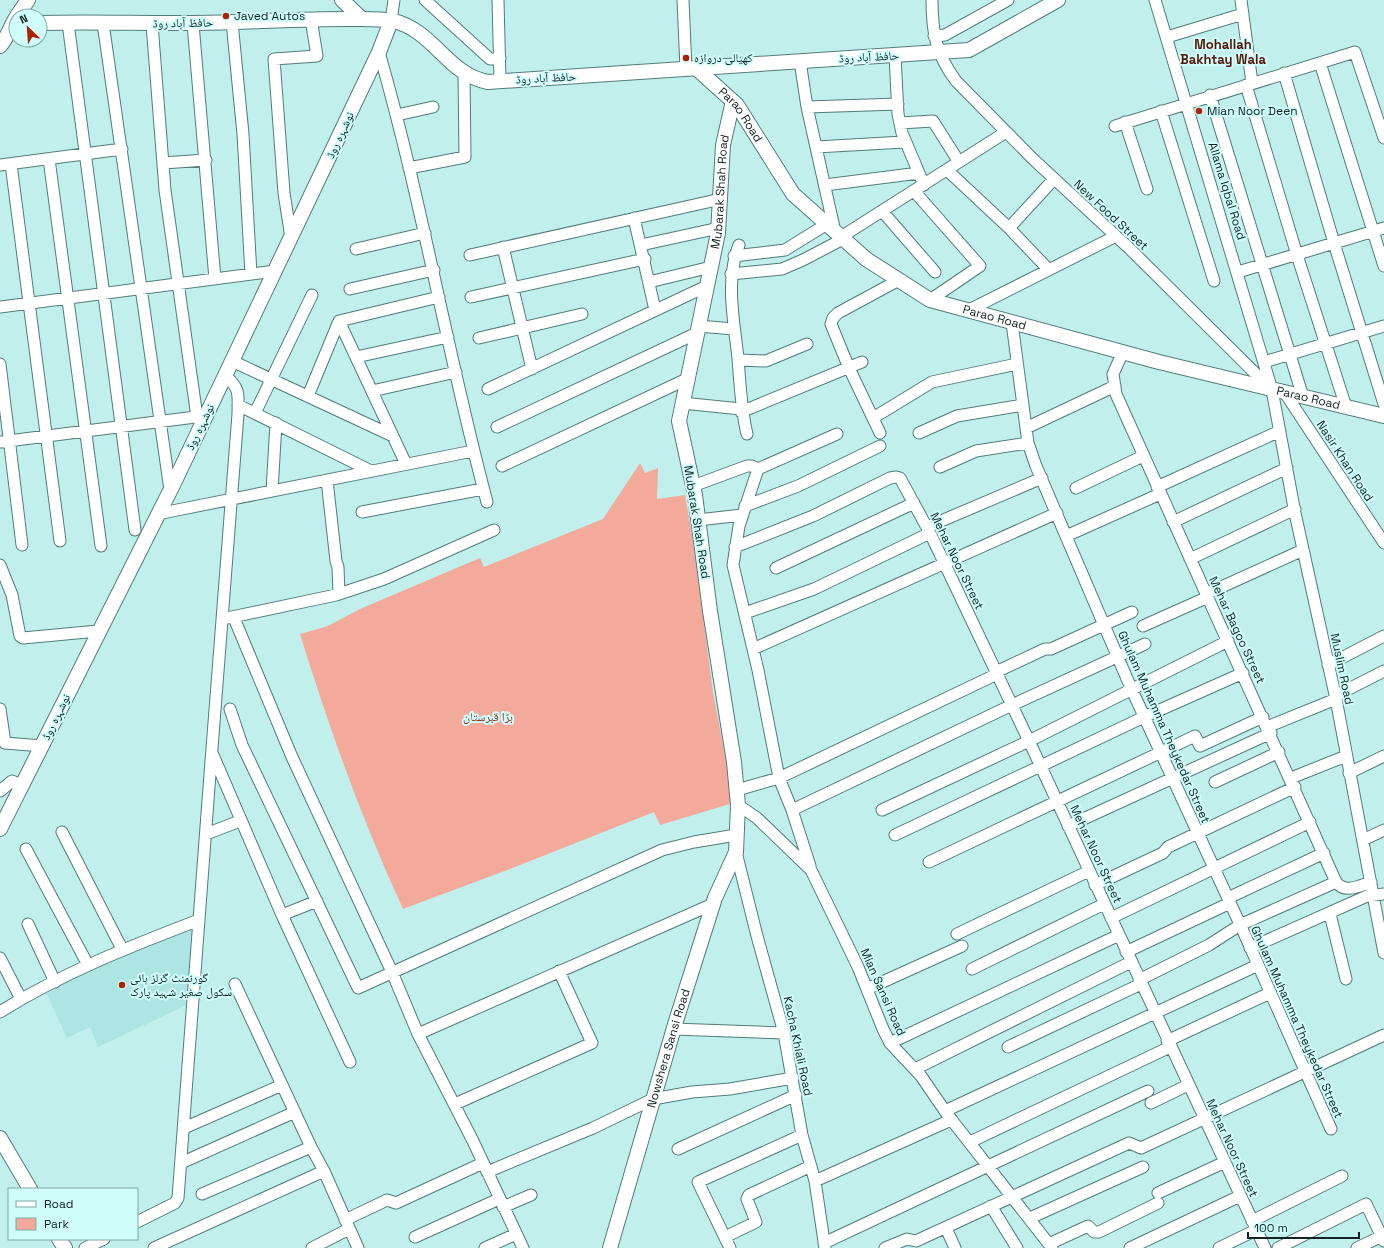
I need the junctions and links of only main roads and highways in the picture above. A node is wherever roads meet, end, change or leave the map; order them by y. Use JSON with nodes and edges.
{"nodes":[{"id":1,"x":342,"y":0,"type":"edge"},
{"id":2,"x":1058,"y":0,"type":"edge"},
{"id":3,"x":362,"y":19,"type":"junction"},
{"id":4,"x":391,"y":21,"type":"junction"},
{"id":5,"x":48,"y":23,"type":"edge"},
{"id":6,"x":8,"y":35,"type":"edge"},
{"id":7,"x":0,"y":46,"type":"edge"},
{"id":8,"x":691,"y":69,"type":"junction"},
{"id":9,"x":733,"y":101,"type":"junction"},
{"id":10,"x":1384,"y":416,"type":"edge"},
{"id":11,"x":0,"y":829,"type":"edge"},
{"id":12,"x":736,"y":852,"type":"joint"},
{"id":13,"x":0,"y":1138,"type":"edge"},
{"id":14,"x":29,"y":1188,"type":"edge"},
{"id":15,"x":610,"y":1248,"type":"edge"}],
"edges":[{"from":1,"to":3,"type":"main road"},
{"from":2,"to":8,"type":"main road","name":"حافظ آباد روڈ"},
{"from":3,"to":4,"type":"main road","name":"حافظ آباد روڈ"},
{"from":3,"to":5,"type":"main road","name":"حافظ آباد روڈ"},
{"from":4,"to":8,"type":"main road","name":"حافظ آباد روڈ"},
{"from":4,"to":11,"type":"main road","name":"نوشہرہ روڈ"},
{"from":6,"to":7,"type":"main road"},
{"from":8,"to":9,"type":"main road","name":"Parao Road"},
{"from":9,"to":10,"type":"main road","name":"Parao Road"},
{"from":9,"to":12,"type":"main road","name":"Mubarak Shah Road"},
{"from":12,"to":15,"type":"main road","name":"Nowshera Sansi Road"},
{"from":13,"to":14,"type":"main road"}]}
